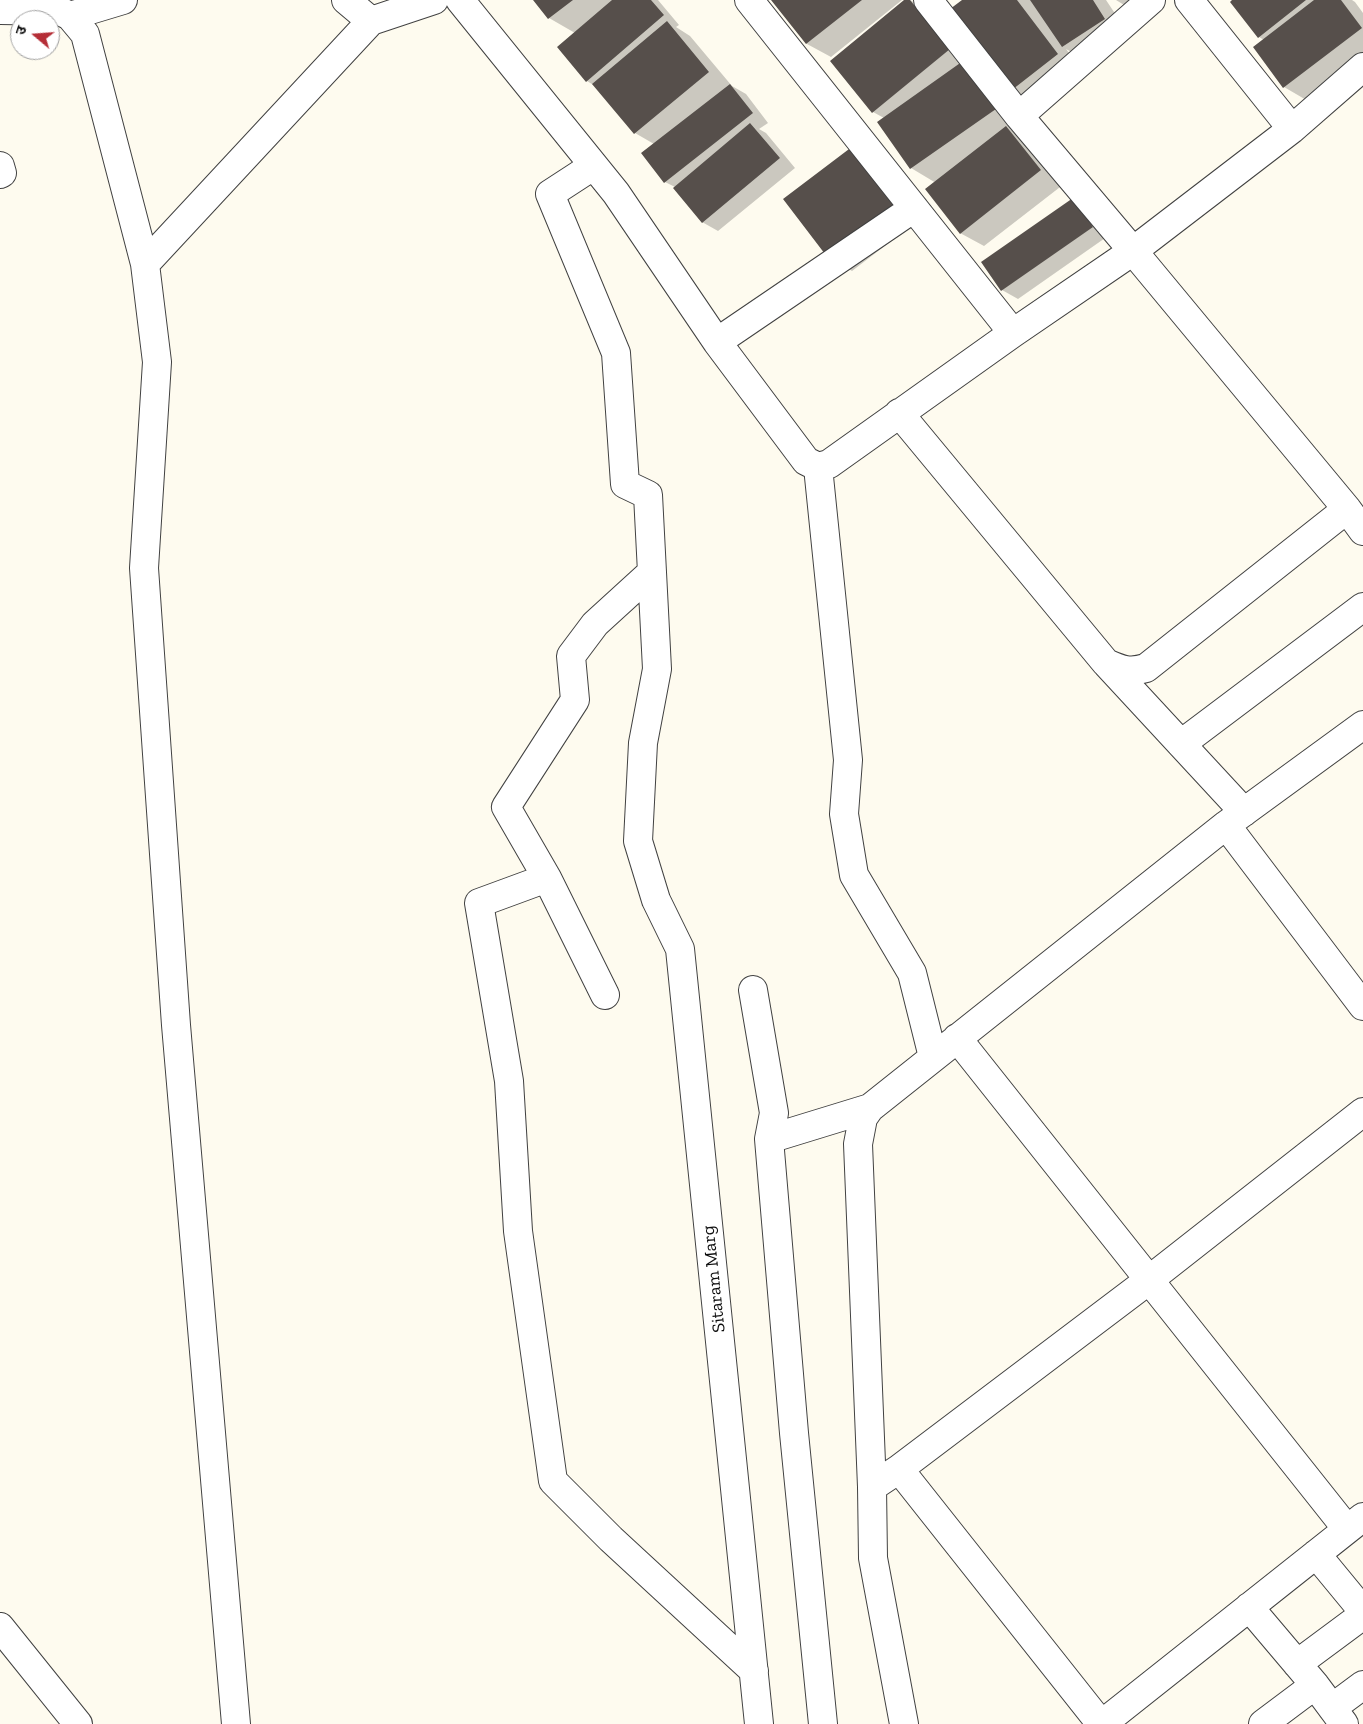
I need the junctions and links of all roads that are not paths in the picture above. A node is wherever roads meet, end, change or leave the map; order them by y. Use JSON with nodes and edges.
{"nodes":[{"id":1,"x":123,"y":0,"type":"edge"},
{"id":2,"x":346,"y":0,"type":"edge"},
{"id":3,"x":434,"y":0,"type":"edge"},
{"id":4,"x":460,"y":0,"type":"edge"},
{"id":5,"x":749,"y":0,"type":"edge"},
{"id":6,"x":928,"y":0,"type":"edge"},
{"id":7,"x":1151,"y":0,"type":"edge"},
{"id":8,"x":1189,"y":0,"type":"edge"},
{"id":9,"x":0,"y":10,"type":"edge"},
{"id":10,"x":70,"y":16,"type":"junction"},
{"id":11,"x":371,"y":21,"type":"junction"},
{"id":12,"x":1363,"y":66,"type":"edge"},
{"id":13,"x":1019,"y":116,"type":"junction"},
{"id":14,"x":1292,"y":130,"type":"junction"},
{"id":15,"x":0,"y":166,"type":"edge"},
{"id":16,"x":593,"y":166,"type":"junction"},
{"id":17,"x":0,"y":174,"type":"edge"},
{"id":18,"x":914,"y":208,"type":"junction"},
{"id":19,"x":1133,"y":251,"type":"junction"},
{"id":20,"x":145,"y":264,"type":"junction"},
{"id":21,"x":1013,"y":333,"type":"junction"},
{"id":22,"x":717,"y":342,"type":"junction"},
{"id":23,"x":899,"y":413,"type":"junction"},
{"id":24,"x":818,"y":467,"type":"junction"},
{"id":25,"x":1347,"y":509,"type":"junction"},
{"id":26,"x":1363,"y":531,"type":"edge"},
{"id":27,"x":652,"y":572,"type":"junction"},
{"id":28,"x":1363,"y":607,"type":"edge"},
{"id":29,"x":1106,"y":663,"type":"junction"},
{"id":30,"x":1363,"y":725,"type":"edge"},
{"id":31,"x":1181,"y":744,"type":"junction"},
{"id":32,"x":1235,"y":818,"type":"junction"},
{"id":33,"x":547,"y":878,"type":"junction"},
{"id":34,"x":753,"y":990,"type":"dead end"},
{"id":35,"x":605,"y":995,"type":"dead end"},
{"id":36,"x":1363,"y":1006,"type":"edge"},
{"id":37,"x":957,"y":1038,"type":"junction"},
{"id":38,"x":933,"y":1057,"type":"junction"},
{"id":39,"x":870,"y":1108,"type":"junction"},
{"id":40,"x":1363,"y":1112,"type":"edge"},
{"id":41,"x":768,"y":1138,"type":"junction"},
{"id":42,"x":1150,"y":1280,"type":"junction"},
{"id":43,"x":899,"y":1469,"type":"junction"},
{"id":44,"x":872,"y":1487,"type":"junction"},
{"id":45,"x":1355,"y":1523,"type":"edge"},
{"id":46,"x":1316,"y":1554,"type":"junction"},
{"id":47,"x":1249,"y":1607,"type":"junction"},
{"id":48,"x":1363,"y":1611,"type":"edge"},
{"id":49,"x":1363,"y":1615,"type":"edge"},
{"id":50,"x":0,"y":1627,"type":"edge"},
{"id":51,"x":1297,"y":1664,"type":"junction"},
{"id":52,"x":754,"y":1672,"type":"junction"},
{"id":53,"x":1315,"y":1685,"type":"junction"},
{"id":54,"x":1363,"y":1685,"type":"edge"},
{"id":55,"x":1338,"y":1716,"type":"edge"},
{"id":56,"x":78,"y":1724,"type":"edge"},
{"id":57,"x":236,"y":1724,"type":"edge"},
{"id":58,"x":759,"y":1724,"type":"edge"},
{"id":59,"x":823,"y":1724,"type":"edge"},
{"id":60,"x":904,"y":1724,"type":"edge"},
{"id":61,"x":1101,"y":1724,"type":"edge"},
{"id":62,"x":1263,"y":1724,"type":"edge"}],
"edges":[{"from":1,"to":10,"type":"street"},
{"from":2,"to":11,"type":"street"},
{"from":3,"to":11,"type":"street"},
{"from":4,"to":16,"type":"street"},
{"from":5,"to":18,"type":"street"},
{"from":6,"to":13,"type":"street"},
{"from":7,"to":13,"type":"street"},
{"from":8,"to":14,"type":"street"},
{"from":9,"to":10,"type":"street"},
{"from":10,"to":20,"type":"street"},
{"from":11,"to":20,"type":"street"},
{"from":12,"to":14,"type":"street"},
{"from":13,"to":19,"type":"street"},
{"from":14,"to":19,"type":"street"},
{"from":15,"to":17,"type":"street"},
{"from":16,"to":22,"type":"street"},
{"from":16,"to":27,"type":"street","name":"Sitaram Marg"},
{"from":18,"to":21,"type":"street"},
{"from":18,"to":22,"type":"street"},
{"from":19,"to":21,"type":"street"},
{"from":19,"to":25,"type":"street"},
{"from":20,"to":57,"type":"street"},
{"from":21,"to":23,"type":"street"},
{"from":22,"to":24,"type":"street"},
{"from":23,"to":24,"type":"street"},
{"from":23,"to":29,"type":"street"},
{"from":24,"to":38,"type":"street"},
{"from":25,"to":26,"type":"street"},
{"from":25,"to":29,"type":"street"},
{"from":27,"to":33,"type":"street"},
{"from":27,"to":52,"type":"street","name":"Sitaram Marg"},
{"from":28,"to":31,"type":"street"},
{"from":29,"to":31,"type":"street"},
{"from":30,"to":32,"type":"street"},
{"from":31,"to":32,"type":"street"},
{"from":32,"to":36,"type":"street"},
{"from":32,"to":37,"type":"street"},
{"from":33,"to":35,"type":"street"},
{"from":33,"to":52,"type":"street"},
{"from":34,"to":41,"type":"street"},
{"from":37,"to":38,"type":"street"},
{"from":37,"to":42,"type":"street"},
{"from":38,"to":39,"type":"street"},
{"from":39,"to":41,"type":"street"},
{"from":39,"to":44,"type":"street"},
{"from":40,"to":42,"type":"street"},
{"from":41,"to":59,"type":"street"},
{"from":42,"to":43,"type":"street"},
{"from":42,"to":45,"type":"street"},
{"from":43,"to":44,"type":"street"},
{"from":43,"to":61,"type":"street"},
{"from":44,"to":60,"type":"street"},
{"from":45,"to":46,"type":"street"},
{"from":46,"to":47,"type":"street"},
{"from":46,"to":48,"type":"street"},
{"from":47,"to":51,"type":"street"},
{"from":47,"to":61,"type":"street"},
{"from":49,"to":51,"type":"street"},
{"from":50,"to":56,"type":"street"},
{"from":51,"to":53,"type":"street"},
{"from":52,"to":58,"type":"street","name":"Sitaram Marg"},
{"from":53,"to":55,"type":"street"},
{"from":53,"to":62,"type":"street"},
{"from":54,"to":55,"type":"street"}]}
